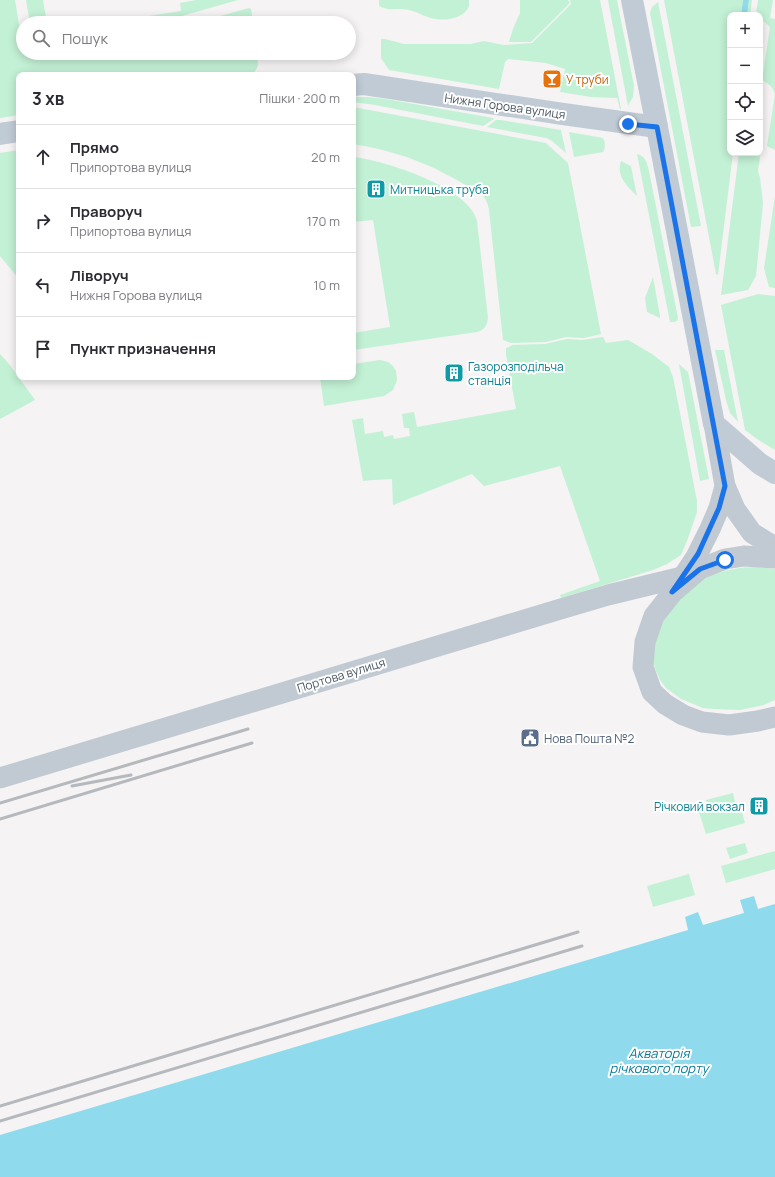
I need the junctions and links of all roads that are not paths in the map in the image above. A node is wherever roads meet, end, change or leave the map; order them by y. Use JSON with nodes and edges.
{"nodes":[{"id":1,"x":632,"y":0,"type":"edge"},
{"id":2,"x":356,"y":85,"type":"edge"},
{"id":3,"x":657,"y":127,"type":"junction"},
{"id":4,"x":16,"y":131,"type":"edge"},
{"id":5,"x":0,"y":134,"type":"edge"},
{"id":6,"x":714,"y":424,"type":"junction"},
{"id":7,"x":775,"y":472,"type":"edge"},
{"id":8,"x":725,"y":486,"type":"junction"},
{"id":9,"x":775,"y":547,"type":"edge"},
{"id":10,"x":775,"y":558,"type":"edge"},
{"id":11,"x":678,"y":584,"type":"junction"},
{"id":12,"x":775,"y":717,"type":"edge"},
{"id":13,"x":0,"y":778,"type":"edge"}],
"edges":[{"from":1,"to":3,"type":"main road"},
{"from":2,"to":3,"type":"main road","name":"Нижня Горова вулиця"},
{"from":3,"to":6,"type":"main road"},
{"from":4,"to":5,"type":"main road"},
{"from":6,"to":7,"type":"main road"},
{"from":6,"to":8,"type":"street"},
{"from":8,"to":9,"type":"street"},
{"from":8,"to":11,"type":"street"},
{"from":10,"to":11,"type":"street"},
{"from":11,"to":12,"type":"street"},
{"from":11,"to":13,"type":"street","name":"Портова вулиця"}]}
